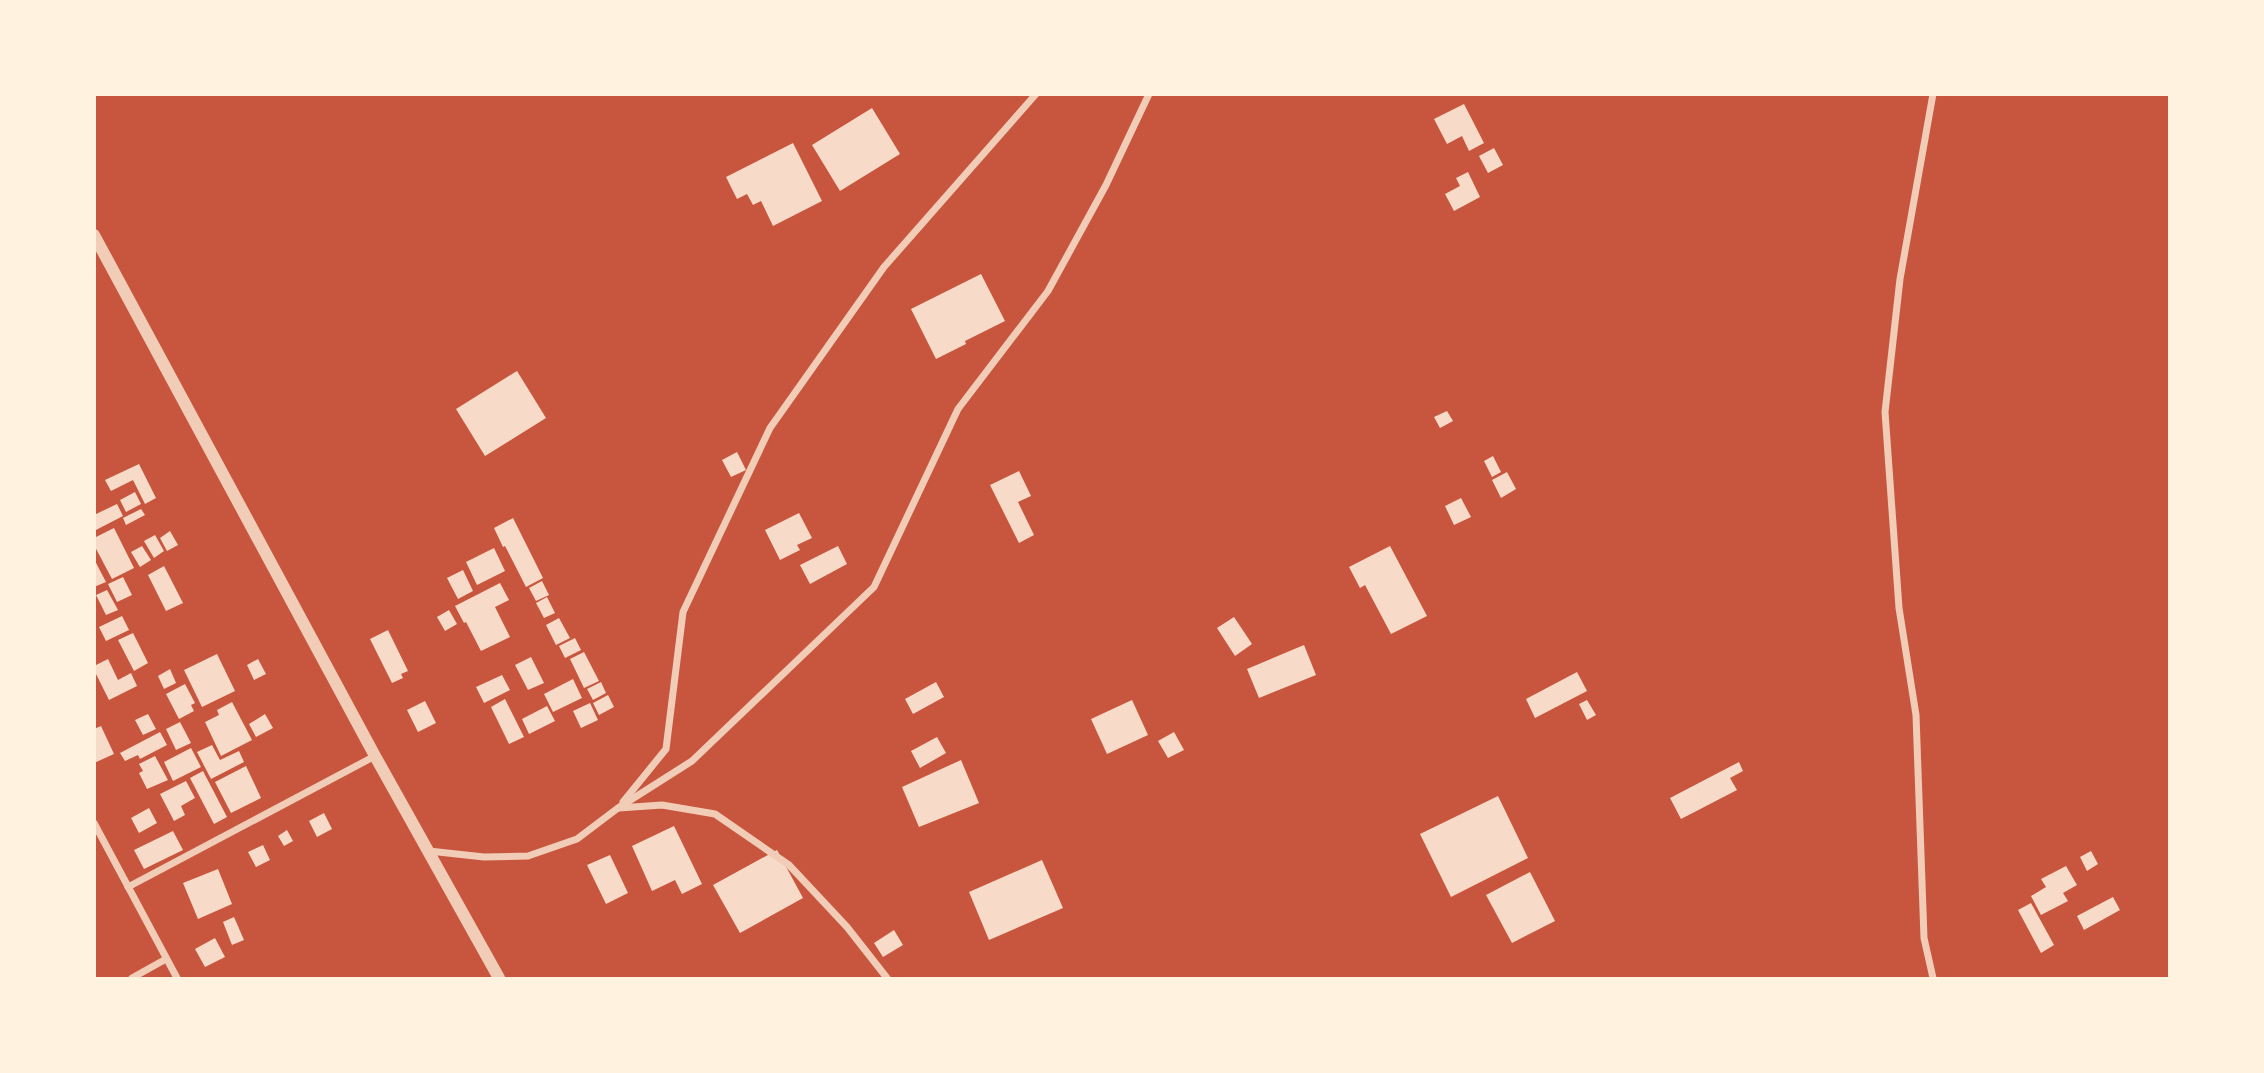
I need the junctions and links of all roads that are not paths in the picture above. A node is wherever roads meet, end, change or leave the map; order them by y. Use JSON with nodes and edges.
{"nodes":[{"id":1,"x":1037,"y":94,"type":"edge"},
{"id":2,"x":1149,"y":94,"type":"edge"},
{"id":3,"x":1933,"y":94,"type":"edge"},
{"id":4,"x":94,"y":235,"type":"edge"},
{"id":5,"x":375,"y":755,"type":"junction"},
{"id":6,"x":618,"y":808,"type":"junction"},
{"id":7,"x":94,"y":823,"type":"edge"},
{"id":8,"x":429,"y":851,"type":"junction"},
{"id":9,"x":128,"y":887,"type":"junction"},
{"id":10,"x":166,"y":959,"type":"junction"},
{"id":11,"x":132,"y":978,"type":"edge"},
{"id":12,"x":177,"y":978,"type":"edge"},
{"id":13,"x":499,"y":978,"type":"edge"},
{"id":14,"x":887,"y":978,"type":"edge"},
{"id":15,"x":1933,"y":978,"type":"edge"}],
"edges":[{"from":1,"to":6,"type":"street"},
{"from":2,"to":6,"type":"street"},
{"from":3,"to":15,"type":"street"},
{"from":4,"to":5,"type":"street"},
{"from":5,"to":8,"type":"street"},
{"from":5,"to":9,"type":"street"},
{"from":6,"to":8,"type":"street"},
{"from":6,"to":14,"type":"street"},
{"from":7,"to":9,"type":"street"},
{"from":8,"to":13,"type":"street"},
{"from":9,"to":10,"type":"street"},
{"from":10,"to":11,"type":"street"},
{"from":10,"to":12,"type":"street"}]}
